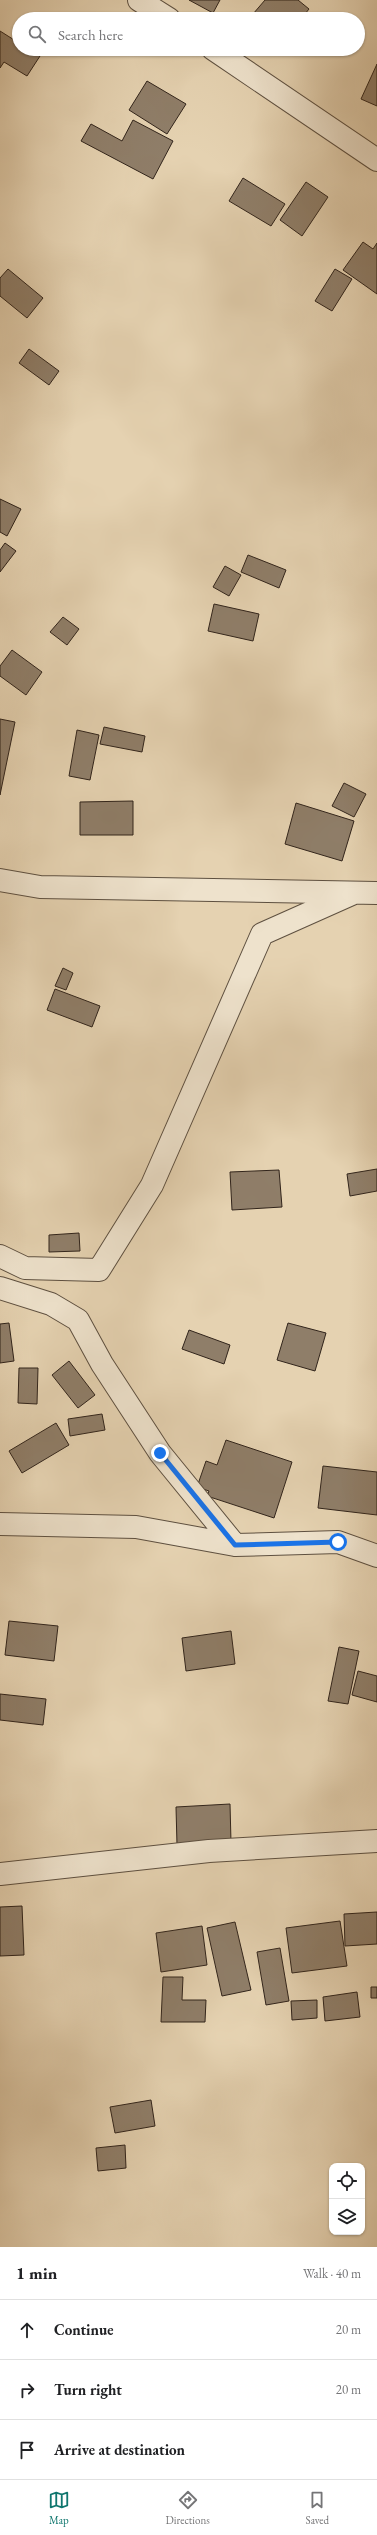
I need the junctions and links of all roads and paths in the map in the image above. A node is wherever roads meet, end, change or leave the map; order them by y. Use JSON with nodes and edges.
{"nodes":[{"id":1,"x":139,"y":0,"type":"edge"},
{"id":2,"x":158,"y":12,"type":"edge"},
{"id":3,"x":223,"y":56,"type":"edge"},
{"id":4,"x":377,"y":160,"type":"edge"},
{"id":5,"x":0,"y":880,"type":"edge"},
{"id":6,"x":354,"y":893,"type":"junction"},
{"id":7,"x":377,"y":894,"type":"edge"},
{"id":8,"x":0,"y":1256,"type":"edge"},
{"id":9,"x":0,"y":1288,"type":"edge"},
{"id":10,"x":0,"y":1524,"type":"edge"},
{"id":11,"x":235,"y":1545,"type":"junction"},
{"id":12,"x":377,"y":1556,"type":"edge"},
{"id":13,"x":377,"y":1841,"type":"edge"},
{"id":14,"x":0,"y":1874,"type":"edge"}],
"edges":[{"from":1,"to":2,"type":"street"},
{"from":3,"to":4,"type":"street"},
{"from":5,"to":6,"type":"street"},
{"from":6,"to":7,"type":"street"},
{"from":6,"to":8,"type":"street"},
{"from":9,"to":11,"type":"street"},
{"from":10,"to":11,"type":"street"},
{"from":11,"to":12,"type":"street"},
{"from":13,"to":14,"type":"street"}]}
